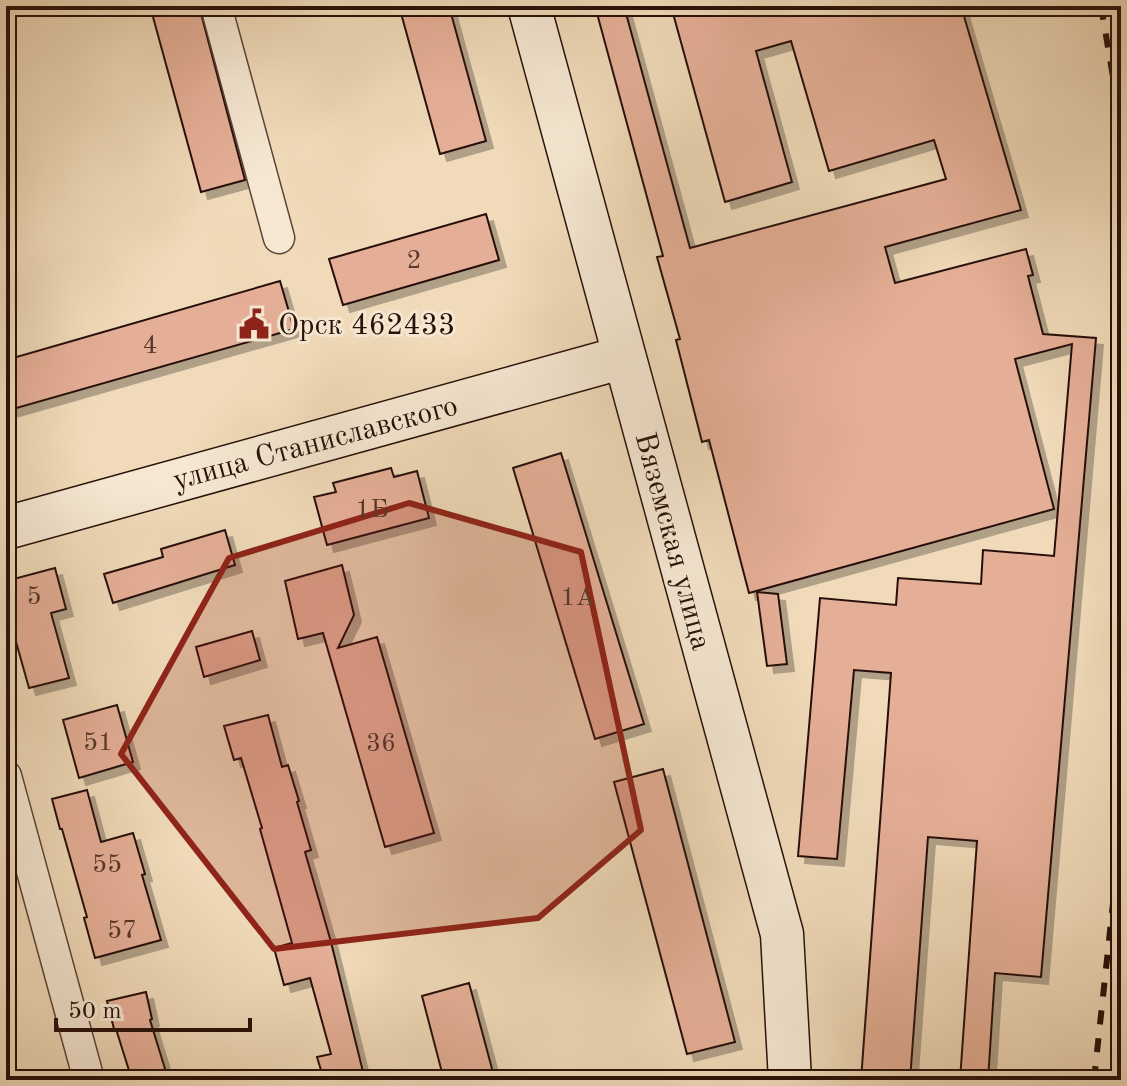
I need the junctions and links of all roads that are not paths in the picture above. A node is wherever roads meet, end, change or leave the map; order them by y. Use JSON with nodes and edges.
{"nodes":[{"id":1,"x":216,"y":6,"type":"edge"},
{"id":2,"x":529,"y":6,"type":"edge"},
{"id":3,"x":279,"y":238,"type":"dead end"},
{"id":4,"x":624,"y":357,"type":"junction"},
{"id":5,"x":6,"y":528,"type":"edge"},
{"id":6,"x":6,"y":776,"type":"edge"},
{"id":7,"x":89,"y":1080,"type":"edge"},
{"id":8,"x":790,"y":1080,"type":"edge"}],
"edges":[{"from":1,"to":3,"type":"street"},
{"from":2,"to":4,"type":"main road","name":"Вяземская улица"},
{"from":4,"to":5,"type":"main road","name":"улица Станиславского"},
{"from":4,"to":8,"type":"main road","name":"Вяземская улица"},
{"from":6,"to":7,"type":"street"}]}
